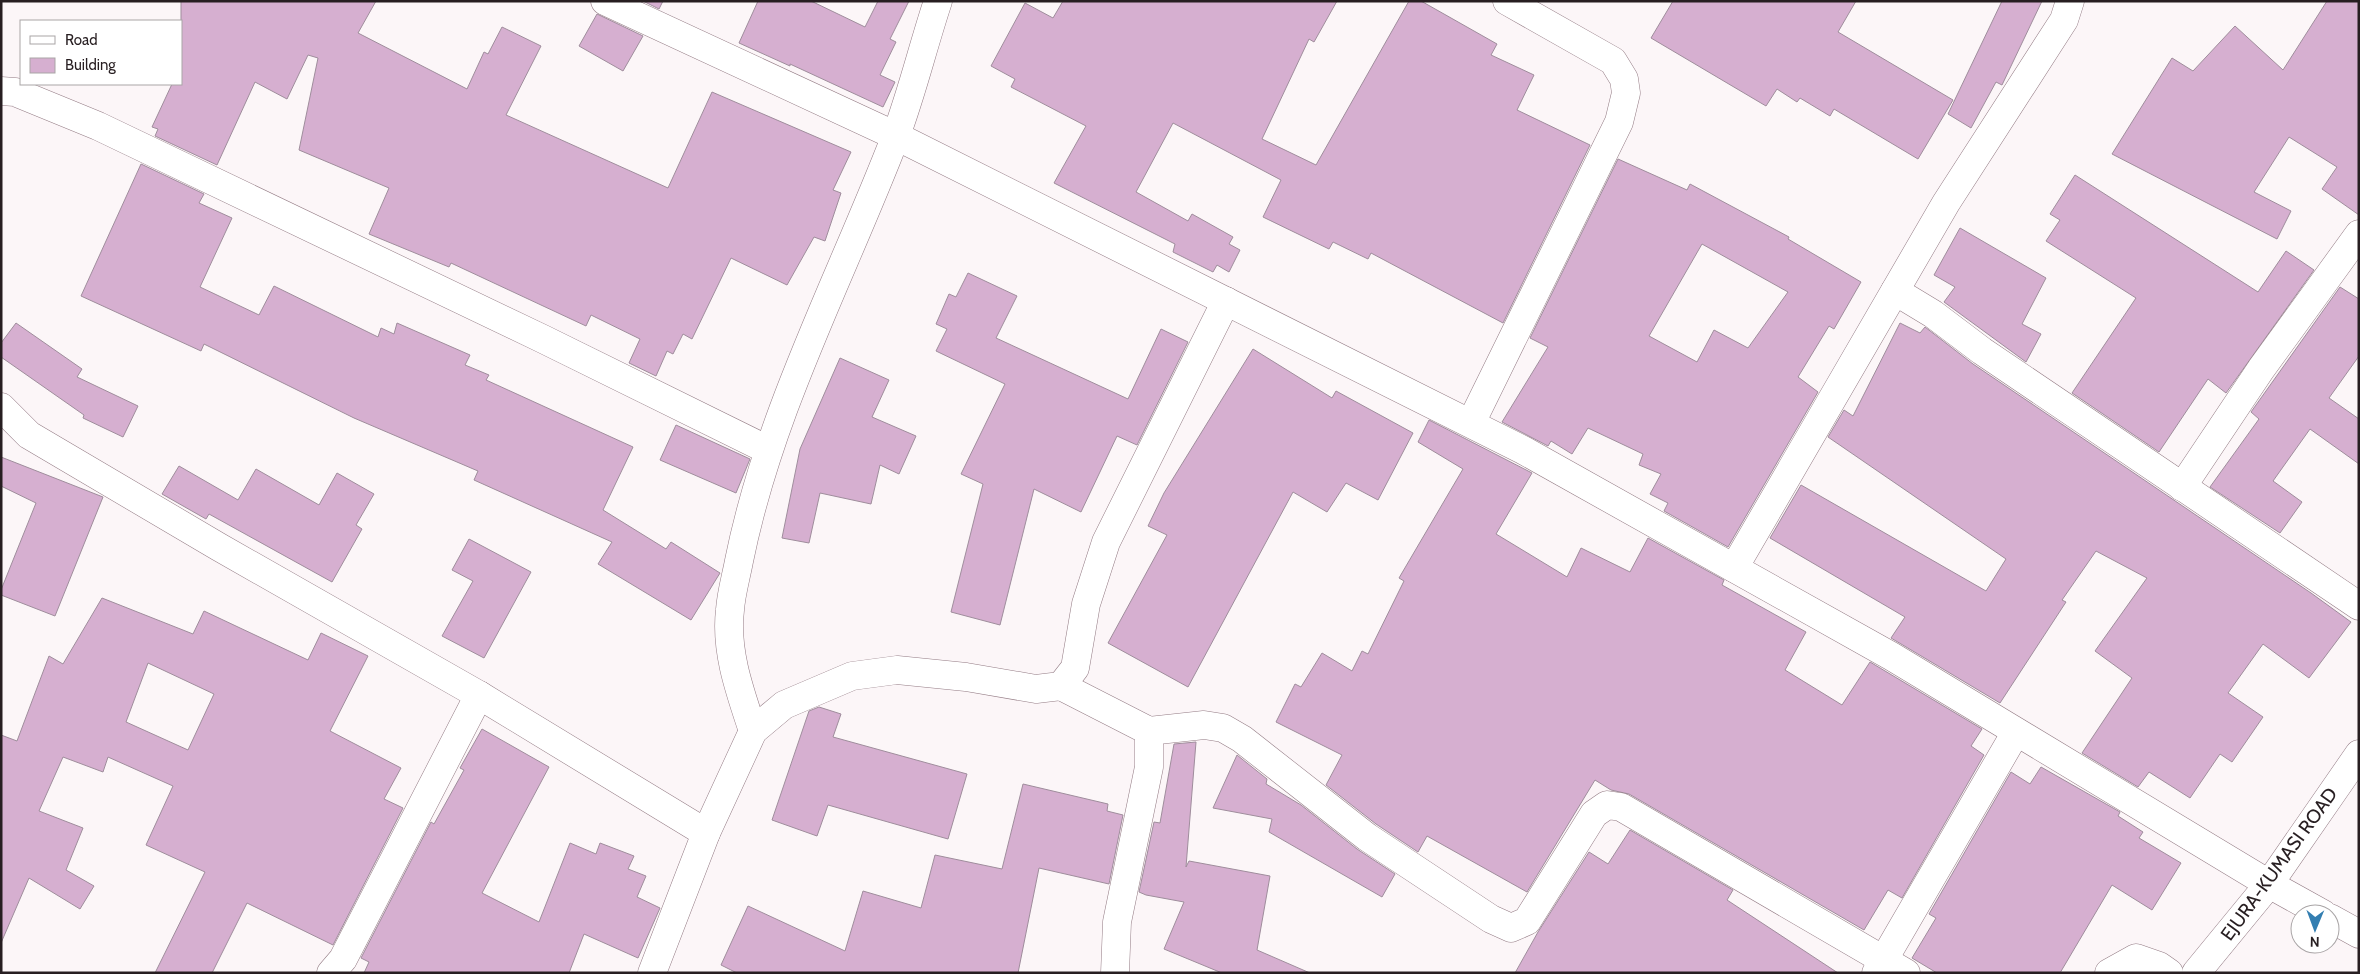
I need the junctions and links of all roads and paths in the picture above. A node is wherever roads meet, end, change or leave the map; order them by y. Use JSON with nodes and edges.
{"nodes":[{"id":1,"x":605,"y":1,"type":"edge"},
{"id":2,"x":938,"y":1,"type":"edge"},
{"id":3,"x":1507,"y":1,"type":"edge"},
{"id":4,"x":2070,"y":1,"type":"edge"},
{"id":5,"x":1,"y":92,"type":"edge"},
{"id":6,"x":896,"y":136,"type":"junction"},
{"id":7,"x":2359,"y":234,"type":"edge"},
{"id":8,"x":1895,"y":291,"type":"junction"},
{"id":9,"x":1226,"y":301,"type":"junction"},
{"id":10,"x":1,"y":408,"type":"edge"},
{"id":11,"x":1471,"y":423,"type":"junction"},
{"id":12,"x":768,"y":450,"type":"junction"},
{"id":13,"x":2182,"y":487,"type":"junction"},
{"id":14,"x":1734,"y":568,"type":"junction"},
{"id":15,"x":2359,"y":606,"type":"edge"},
{"id":16,"x":1061,"y":686,"type":"junction"},
{"id":17,"x":479,"y":695,"type":"junction"},
{"id":18,"x":753,"y":730,"type":"junction"},
{"id":19,"x":1149,"y":730,"type":"junction"},
{"id":20,"x":2016,"y":732,"type":"junction"},
{"id":21,"x":2359,"y":754,"type":"edge"},
{"id":22,"x":706,"y":833,"type":"junction"},
{"id":23,"x":2269,"y":884,"type":"junction"},
{"id":24,"x":2305,"y":904,"type":"edge"},
{"id":25,"x":2340,"y":924,"type":"edge"},
{"id":26,"x":2359,"y":934,"type":"edge"},
{"id":27,"x":1889,"y":968,"type":"edge"},
{"id":28,"x":331,"y":973,"type":"edge"},
{"id":29,"x":652,"y":973,"type":"edge"},
{"id":30,"x":1115,"y":973,"type":"edge"},
{"id":31,"x":2110,"y":973,"type":"edge"},
{"id":32,"x":2169,"y":973,"type":"edge"},
{"id":33,"x":2196,"y":973,"type":"edge"}],
"edges":[{"from":1,"to":6,"type":"street"},
{"from":2,"to":6,"type":"street"},
{"from":3,"to":11,"type":"street"},
{"from":4,"to":8,"type":"street"},
{"from":5,"to":12,"type":"street"},
{"from":6,"to":9,"type":"street"},
{"from":6,"to":12,"type":"street"},
{"from":7,"to":13,"type":"street"},
{"from":8,"to":13,"type":"street"},
{"from":8,"to":14,"type":"street"},
{"from":9,"to":11,"type":"street"},
{"from":9,"to":16,"type":"street"},
{"from":10,"to":17,"type":"street"},
{"from":11,"to":14,"type":"street"},
{"from":12,"to":18,"type":"street"},
{"from":13,"to":15,"type":"street"},
{"from":14,"to":20,"type":"street"},
{"from":16,"to":18,"type":"street"},
{"from":16,"to":19,"type":"street"},
{"from":17,"to":22,"type":"street"},
{"from":17,"to":28,"type":"street"},
{"from":18,"to":22,"type":"street"},
{"from":19,"to":27,"type":"street"},
{"from":19,"to":30,"type":"street"},
{"from":20,"to":23,"type":"street"},
{"from":20,"to":27,"type":"street"},
{"from":21,"to":23,"type":"street","name":"EJURA-KUMASI ROAD"},
{"from":22,"to":29,"type":"street"},
{"from":23,"to":24,"type":"street"},
{"from":23,"to":33,"type":"street","name":"EJURA-KUMASI ROAD"},
{"from":25,"to":26,"type":"street"},
{"from":31,"to":32,"type":"street"}]}
